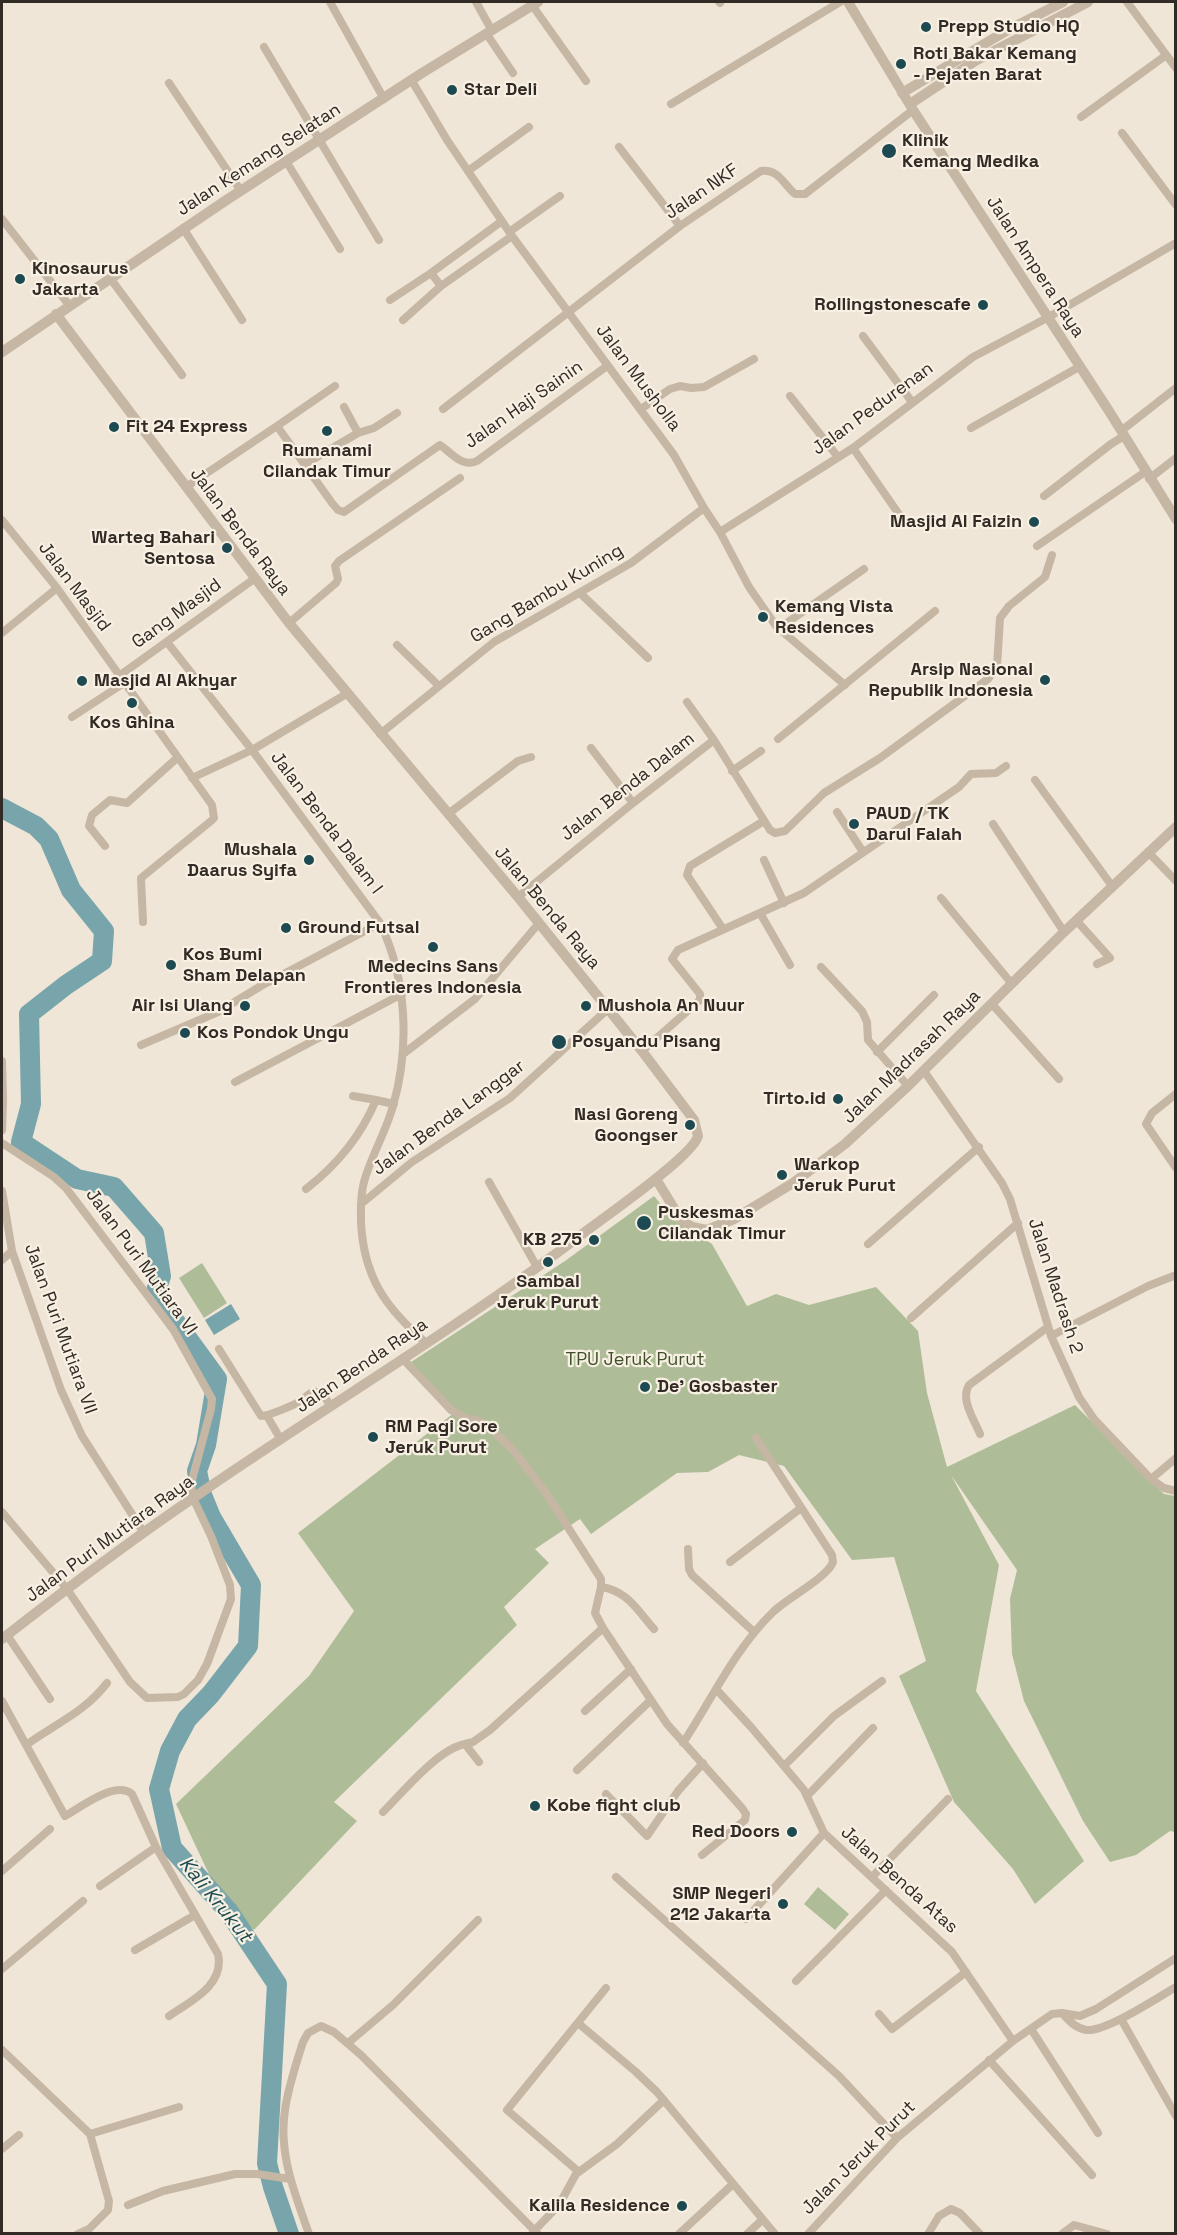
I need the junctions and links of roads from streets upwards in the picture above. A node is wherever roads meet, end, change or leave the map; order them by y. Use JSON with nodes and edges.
{"nodes":[{"id":1,"x":330,"y":2,"type":"edge"},
{"id":2,"x":476,"y":2,"type":"edge"},
{"id":3,"x":840,"y":2,"type":"edge"},
{"id":4,"x":848,"y":2,"type":"edge"},
{"id":5,"x":1063,"y":2,"type":"edge"},
{"id":6,"x":1088,"y":2,"type":"edge"},
{"id":7,"x":1127,"y":2,"type":"edge"},
{"id":8,"x":535,"y":3,"type":"edge"},
{"id":9,"x":488,"y":31,"type":"junction"},
{"id":10,"x":264,"y":47,"type":"dead end"},
{"id":11,"x":1165,"y":56,"type":"junction"},
{"id":12,"x":1176,"y":68,"type":"edge"},
{"id":13,"x":513,"y":73,"type":"dead end"},
{"id":14,"x":412,"y":81,"type":"junction"},
{"id":15,"x":586,"y":81,"type":"dead end"},
{"id":16,"x":169,"y":83,"type":"dead end"},
{"id":17,"x":902,"y":93,"type":"junction"},
{"id":18,"x":384,"y":99,"type":"junction"},
{"id":19,"x":671,"y":104,"type":"dead end"},
{"id":20,"x":911,"y":107,"type":"junction"},
{"id":21,"x":1081,"y":117,"type":"dead end"},
{"id":22,"x":529,"y":127,"type":"dead end"},
{"id":23,"x":1122,"y":133,"type":"dead end"},
{"id":24,"x":319,"y":141,"type":"junction"},
{"id":25,"x":619,"y":147,"type":"dead end"},
{"id":26,"x":286,"y":161,"type":"junction"},
{"id":27,"x":468,"y":171,"type":"junction"},
{"id":28,"x":241,"y":191,"type":"junction"},
{"id":29,"x":561,"y":196,"type":"dead end"},
{"id":30,"x":1176,"y":205,"type":"edge"},
{"id":31,"x":2,"y":219,"type":"edge"},
{"id":32,"x":502,"y":221,"type":"junction"},
{"id":33,"x":680,"y":226,"type":"junction"},
{"id":34,"x":183,"y":228,"type":"junction"},
{"id":35,"x":511,"y":234,"type":"junction"},
{"id":36,"x":379,"y":240,"type":"dead end"},
{"id":37,"x":1174,"y":246,"type":"edge"},
{"id":38,"x":340,"y":249,"type":"dead end"},
{"id":39,"x":431,"y":273,"type":"junction"},
{"id":40,"x":110,"y":278,"type":"junction"},
{"id":41,"x":441,"y":286,"type":"junction"},
{"id":42,"x":390,"y":300,"type":"dead end"},
{"id":43,"x":69,"y":305,"type":"junction"},
{"id":44,"x":568,"y":311,"type":"junction"},
{"id":45,"x":56,"y":314,"type":"junction"},
{"id":46,"x":1047,"y":318,"type":"junction"},
{"id":47,"x":242,"y":320,"type":"dead end"},
{"id":48,"x":403,"y":320,"type":"dead end"},
{"id":49,"x":863,"y":336,"type":"dead end"},
{"id":50,"x":2,"y":352,"type":"edge"},
{"id":51,"x":754,"y":359,"type":"dead end"},
{"id":52,"x":607,"y":366,"type":"junction"},
{"id":53,"x":1079,"y":367,"type":"junction"},
{"id":54,"x":182,"y":375,"type":"dead end"},
{"id":55,"x":336,"y":386,"type":"dead end"},
{"id":56,"x":1176,"y":388,"type":"edge"},
{"id":57,"x":790,"y":396,"type":"dead end"},
{"id":58,"x":912,"y":402,"type":"junction"},
{"id":59,"x":344,"y":407,"type":"dead end"},
{"id":60,"x":443,"y":409,"type":"dead end"},
{"id":61,"x":641,"y":410,"type":"junction"},
{"id":62,"x":398,"y":413,"type":"dead end"},
{"id":63,"x":277,"y":426,"type":"junction"},
{"id":64,"x":971,"y":428,"type":"dead end"},
{"id":65,"x":358,"y":433,"type":"junction"},
{"id":66,"x":1123,"y":434,"type":"junction"},
{"id":67,"x":853,"y":448,"type":"junction"},
{"id":68,"x":838,"y":457,"type":"junction"},
{"id":69,"x":1176,"y":458,"type":"edge"},
{"id":70,"x":305,"y":464,"type":"junction"},
{"id":71,"x":1147,"y":475,"type":"junction"},
{"id":72,"x":460,"y":478,"type":"dead end"},
{"id":73,"x":186,"y":487,"type":"junction"},
{"id":74,"x":1044,"y":496,"type":"dead end"},
{"id":75,"x":704,"y":508,"type":"junction"},
{"id":76,"x":1176,"y":519,"type":"edge"},
{"id":77,"x":2,"y":520,"type":"edge"},
{"id":78,"x":905,"y":523,"type":"dead end"},
{"id":79,"x":720,"y":532,"type":"junction"},
{"id":80,"x":1037,"y":546,"type":"dead end"},
{"id":81,"x":1052,"y":555,"type":"dead end"},
{"id":82,"x":864,"y":569,"type":"dead end"},
{"id":83,"x":254,"y":579,"type":"junction"},
{"id":84,"x":57,"y":588,"type":"junction"},
{"id":85,"x":580,"y":593,"type":"junction"},
{"id":86,"x":935,"y":611,"type":"dead end"},
{"id":87,"x":289,"y":623,"type":"junction"},
{"id":88,"x":778,"y":628,"type":"junction"},
{"id":89,"x":2,"y":633,"type":"edge"},
{"id":90,"x":167,"y":642,"type":"junction"},
{"id":91,"x":397,"y":645,"type":"dead end"},
{"id":92,"x":648,"y":658,"type":"dead end"},
{"id":93,"x":121,"y":679,"type":"junction"},
{"id":94,"x":845,"y":685,"type":"junction"},
{"id":95,"x":439,"y":686,"type":"junction"},
{"id":96,"x":348,"y":693,"type":"junction"},
{"id":97,"x":687,"y":702,"type":"dead end"},
{"id":98,"x":72,"y":717,"type":"dead end"},
{"id":99,"x":380,"y":734,"type":"junction"},
{"id":100,"x":778,"y":739,"type":"dead end"},
{"id":101,"x":714,"y":740,"type":"junction"},
{"id":102,"x":591,"y":748,"type":"dead end"},
{"id":103,"x":252,"y":750,"type":"junction"},
{"id":104,"x":761,"y":751,"type":"dead end"},
{"id":105,"x":531,"y":756,"type":"dead end"},
{"id":106,"x":177,"y":758,"type":"junction"},
{"id":107,"x":1005,"y":766,"type":"dead end"},
{"id":108,"x":732,"y":771,"type":"junction"},
{"id":109,"x":192,"y":778,"type":"junction"},
{"id":110,"x":1035,"y":780,"type":"dead end"},
{"id":111,"x":633,"y":802,"type":"junction"},
{"id":112,"x":837,"y":812,"type":"dead end"},
{"id":113,"x":448,"y":814,"type":"junction"},
{"id":114,"x":764,"y":822,"type":"junction"},
{"id":115,"x":993,"y":824,"type":"dead end"},
{"id":116,"x":1176,"y":827,"type":"edge"},
{"id":117,"x":105,"y":846,"type":"dead end"},
{"id":118,"x":863,"y":852,"type":"junction"},
{"id":119,"x":1148,"y":852,"type":"junction"},
{"id":120,"x":764,"y":860,"type":"dead end"},
{"id":121,"x":1176,"y":881,"type":"edge"},
{"id":122,"x":1112,"y":886,"type":"junction"},
{"id":123,"x":518,"y":897,"type":"junction"},
{"id":124,"x":941,"y":898,"type":"dead end"},
{"id":125,"x":782,"y":903,"type":"junction"},
{"id":126,"x":760,"y":913,"type":"junction"},
{"id":127,"x":1076,"y":920,"type":"junction"},
{"id":128,"x":143,"y":922,"type":"dead end"},
{"id":129,"x":380,"y":923,"type":"junction"},
{"id":130,"x":539,"y":923,"type":"junction"},
{"id":131,"x":723,"y":929,"type":"junction"},
{"id":132,"x":1065,"y":932,"type":"junction"},
{"id":133,"x":1098,"y":964,"type":"dead end"},
{"id":134,"x":790,"y":965,"type":"dead end"},
{"id":135,"x":821,"y":967,"type":"dead end"},
{"id":136,"x":1012,"y":984,"type":"junction"},
{"id":137,"x":402,"y":994,"type":"junction"},
{"id":138,"x":934,"y":995,"type":"dead end"},
{"id":139,"x":992,"y":1004,"type":"junction"},
{"id":140,"x":609,"y":1008,"type":"junction"},
{"id":141,"x":141,"y":1045,"type":"dead end"},
{"id":142,"x":642,"y":1051,"type":"junction"},
{"id":143,"x":877,"y":1052,"type":"junction"},
{"id":144,"x":403,"y":1054,"type":"junction"},
{"id":145,"x":2,"y":1061,"type":"edge"},
{"id":146,"x":924,"y":1071,"type":"junction"},
{"id":147,"x":1059,"y":1079,"type":"dead end"},
{"id":148,"x":235,"y":1082,"type":"dead end"},
{"id":149,"x":908,"y":1086,"type":"junction"},
{"id":150,"x":1176,"y":1094,"type":"edge"},
{"id":151,"x":353,"y":1096,"type":"dead end"},
{"id":152,"x":376,"y":1100,"type":"junction"},
{"id":153,"x":394,"y":1104,"type":"junction"},
{"id":154,"x":2,"y":1130,"type":"edge"},
{"id":155,"x":2,"y":1143,"type":"edge"},
{"id":156,"x":979,"y":1147,"type":"junction"},
{"id":157,"x":1176,"y":1168,"type":"edge"},
{"id":158,"x":656,"y":1179,"type":"junction"},
{"id":159,"x":489,"y":1182,"type":"dead end"},
{"id":160,"x":306,"y":1189,"type":"dead end"},
{"id":161,"x":2,"y":1191,"type":"edge"},
{"id":162,"x":361,"y":1204,"type":"junction"},
{"id":163,"x":1018,"y":1223,"type":"junction"},
{"id":164,"x":868,"y":1244,"type":"dead end"},
{"id":165,"x":12,"y":1251,"type":"junction"},
{"id":166,"x":2,"y":1260,"type":"edge"},
{"id":167,"x":537,"y":1267,"type":"junction"},
{"id":168,"x":1176,"y":1275,"type":"edge"},
{"id":169,"x":911,"y":1317,"type":"dead end"},
{"id":170,"x":1049,"y":1332,"type":"junction"},
{"id":171,"x":426,"y":1343,"type":"junction"},
{"id":172,"x":219,"y":1348,"type":"dead end"},
{"id":173,"x":403,"y":1359,"type":"junction"},
{"id":174,"x":331,"y":1406,"type":"junction"},
{"id":175,"x":267,"y":1416,"type":"junction"},
{"id":176,"x":980,"y":1434,"type":"dead end"},
{"id":177,"x":756,"y":1438,"type":"dead end"},
{"id":178,"x":281,"y":1440,"type":"junction"},
{"id":179,"x":1176,"y":1458,"type":"edge"},
{"id":180,"x":1151,"y":1479,"type":"junction"},
{"id":181,"x":209,"y":1487,"type":"joint"},
{"id":182,"x":1176,"y":1491,"type":"edge"},
{"id":183,"x":195,"y":1497,"type":"junction"},
{"id":184,"x":801,"y":1508,"type":"junction"},
{"id":185,"x":2,"y":1512,"type":"edge"},
{"id":186,"x":144,"y":1533,"type":"junction"},
{"id":187,"x":688,"y":1549,"type":"dead end"},
{"id":188,"x":730,"y":1562,"type":"dead end"},
{"id":189,"x":601,"y":1587,"type":"junction"},
{"id":190,"x":67,"y":1589,"type":"junction"},
{"id":191,"x":603,"y":1628,"type":"junction"},
{"id":192,"x":654,"y":1629,"type":"dead end"},
{"id":193,"x":754,"y":1632,"type":"junction"},
{"id":194,"x":4,"y":1637,"type":"edge"},
{"id":195,"x":631,"y":1669,"type":"junction"},
{"id":196,"x":882,"y":1681,"type":"dead end"},
{"id":197,"x":107,"y":1683,"type":"dead end"},
{"id":198,"x":716,"y":1689,"type":"junction"},
{"id":199,"x":50,"y":1699,"type":"dead end"},
{"id":200,"x":651,"y":1700,"type":"junction"},
{"id":201,"x":2,"y":1701,"type":"edge"},
{"id":202,"x":585,"y":1711,"type":"dead end"},
{"id":203,"x":873,"y":1728,"type":"dead end"},
{"id":204,"x":683,"y":1743,"type":"junction"},
{"id":205,"x":465,"y":1744,"type":"junction"},
{"id":206,"x":26,"y":1745,"type":"junction"},
{"id":207,"x":479,"y":1762,"type":"dead end"},
{"id":208,"x":703,"y":1763,"type":"junction"},
{"id":209,"x":785,"y":1766,"type":"junction"},
{"id":210,"x":577,"y":1770,"type":"dead end"},
{"id":211,"x":606,"y":1794,"type":"dead end"},
{"id":212,"x":807,"y":1796,"type":"junction"},
{"id":213,"x":948,"y":1799,"type":"dead end"},
{"id":214,"x":383,"y":1812,"type":"dead end"},
{"id":215,"x":50,"y":1829,"type":"dead end"},
{"id":216,"x":824,"y":1833,"type":"junction"},
{"id":217,"x":156,"y":1847,"type":"junction"},
{"id":218,"x":702,"y":1855,"type":"dead end"},
{"id":219,"x":2,"y":1871,"type":"edge"},
{"id":220,"x":616,"y":1877,"type":"dead end"},
{"id":221,"x":872,"y":1877,"type":"junction"},
{"id":222,"x":100,"y":1886,"type":"dead end"},
{"id":223,"x":886,"y":1890,"type":"junction"},
{"id":224,"x":83,"y":1901,"type":"dead end"},
{"id":225,"x":195,"y":1915,"type":"junction"},
{"id":226,"x":746,"y":1919,"type":"dead end"},
{"id":227,"x":478,"y":1920,"type":"dead end"},
{"id":228,"x":135,"y":1950,"type":"dead end"},
{"id":229,"x":1176,"y":1958,"type":"edge"},
{"id":230,"x":2,"y":1969,"type":"edge"},
{"id":231,"x":966,"y":1972,"type":"junction"},
{"id":232,"x":796,"y":1981,"type":"dead end"},
{"id":233,"x":1176,"y":1987,"type":"edge"},
{"id":234,"x":606,"y":1988,"type":"dead end"},
{"id":235,"x":1062,"y":2013,"type":"junction"},
{"id":236,"x":879,"y":2014,"type":"dead end"},
{"id":237,"x":169,"y":2016,"type":"dead end"},
{"id":238,"x":1120,"y":2019,"type":"junction"},
{"id":239,"x":578,"y":2023,"type":"junction"},
{"id":240,"x":1031,"y":2029,"type":"junction"},
{"id":241,"x":1013,"y":2041,"type":"junction"},
{"id":242,"x":348,"y":2043,"type":"junction"},
{"id":243,"x":2,"y":2050,"type":"edge"},
{"id":244,"x":989,"y":2060,"type":"junction"},
{"id":245,"x":664,"y":2100,"type":"junction"},
{"id":246,"x":179,"y":2107,"type":"dead end"},
{"id":247,"x":1176,"y":2116,"type":"edge"},
{"id":248,"x":1098,"y":2133,"type":"dead end"},
{"id":249,"x":90,"y":2134,"type":"junction"},
{"id":250,"x":19,"y":2135,"type":"dead end"},
{"id":251,"x":897,"y":2138,"type":"junction"},
{"id":252,"x":2,"y":2150,"type":"edge"},
{"id":253,"x":579,"y":2172,"type":"junction"},
{"id":254,"x":1092,"y":2175,"type":"dead end"},
{"id":255,"x":286,"y":2178,"type":"junction"},
{"id":256,"x":733,"y":2184,"type":"junction"},
{"id":257,"x":128,"y":2205,"type":"dead end"},
{"id":258,"x":762,"y":2220,"type":"junction"},
{"id":259,"x":90,"y":2231,"type":"edge"},
{"id":260,"x":535,"y":2232,"type":"edge"},
{"id":261,"x":78,"y":2234,"type":"edge"},
{"id":262,"x":309,"y":2234,"type":"edge"},
{"id":263,"x":679,"y":2234,"type":"edge"},
{"id":264,"x":747,"y":2234,"type":"edge"},
{"id":265,"x":775,"y":2234,"type":"edge"},
{"id":266,"x":808,"y":2234,"type":"edge"},
{"id":267,"x":928,"y":2234,"type":"edge"},
{"id":268,"x":980,"y":2234,"type":"edge"},
{"id":269,"x":1062,"y":2234,"type":"edge"},
{"id":270,"x":1107,"y":2234,"type":"edge"}],
"edges":[{"from":1,"to":18,"type":"street"},
{"from":2,"to":9,"type":"street"},
{"from":3,"to":19,"type":"street"},
{"from":4,"to":17,"type":"street","name":"Jalan Ampera Raya"},
{"from":5,"to":17,"type":"street"},
{"from":6,"to":20,"type":"street"},
{"from":7,"to":11,"type":"street"},
{"from":8,"to":9,"type":"street","name":"Jalan Kemang Selatan"},
{"from":8,"to":15,"type":"street"},
{"from":9,"to":13,"type":"street"},
{"from":9,"to":14,"type":"street","name":"Jalan Kemang Selatan"},
{"from":10,"to":24,"type":"street"},
{"from":11,"to":12,"type":"street"},
{"from":11,"to":21,"type":"street"},
{"from":14,"to":18,"type":"street","name":"Jalan Kemang Selatan"},
{"from":14,"to":27,"type":"street","name":"Jalan Musholla"},
{"from":16,"to":28,"type":"street"},
{"from":17,"to":20,"type":"street","name":"Jalan Ampera Raya"},
{"from":18,"to":24,"type":"street","name":"Jalan Kemang Selatan"},
{"from":20,"to":33,"type":"street","name":"Jalan NKF"},
{"from":20,"to":46,"type":"street","name":"Jalan Ampera Raya"},
{"from":22,"to":27,"type":"street"},
{"from":23,"to":30,"type":"street"},
{"from":24,"to":26,"type":"street","name":"Jalan Kemang Selatan"},
{"from":24,"to":36,"type":"street"},
{"from":25,"to":33,"type":"street"},
{"from":26,"to":28,"type":"street","name":"Jalan Kemang Selatan"},
{"from":26,"to":38,"type":"street"},
{"from":27,"to":32,"type":"street","name":"Jalan Musholla"},
{"from":28,"to":34,"type":"street","name":"Jalan Kemang Selatan"},
{"from":29,"to":35,"type":"street"},
{"from":31,"to":43,"type":"street"},
{"from":32,"to":35,"type":"street","name":"Jalan Musholla"},
{"from":32,"to":39,"type":"street"},
{"from":33,"to":44,"type":"street","name":"Jalan NKF"},
{"from":34,"to":40,"type":"street","name":"Jalan Kemang Selatan"},
{"from":34,"to":47,"type":"street"},
{"from":35,"to":41,"type":"street"},
{"from":35,"to":44,"type":"street","name":"Jalan Musholla"},
{"from":37,"to":46,"type":"street","name":"Jalan Pedurenan"},
{"from":39,"to":41,"type":"street"},
{"from":39,"to":42,"type":"street"},
{"from":40,"to":43,"type":"street","name":"Jalan Kemang Selatan"},
{"from":40,"to":54,"type":"street"},
{"from":41,"to":48,"type":"street"},
{"from":43,"to":45,"type":"street","name":"Jalan Kemang Selatan"},
{"from":44,"to":52,"type":"street","name":"Jalan Musholla"},
{"from":44,"to":60,"type":"street","name":"Jalan NKF"},
{"from":45,"to":50,"type":"street","name":"Jalan Kemang Selatan"},
{"from":45,"to":73,"type":"street","name":"Jalan Benda Raya"},
{"from":46,"to":53,"type":"street","name":"Jalan Ampera Raya"},
{"from":46,"to":58,"type":"street","name":"Jalan Pedurenan"},
{"from":49,"to":58,"type":"street"},
{"from":51,"to":61,"type":"street"},
{"from":52,"to":61,"type":"street","name":"Jalan Musholla"},
{"from":52,"to":70,"type":"street","name":"Jalan Haji Sainin"},
{"from":53,"to":64,"type":"street"},
{"from":53,"to":66,"type":"street","name":"Jalan Ampera Raya"},
{"from":55,"to":63,"type":"street"},
{"from":56,"to":66,"type":"street"},
{"from":57,"to":68,"type":"street"},
{"from":58,"to":67,"type":"street","name":"Jalan Pedurenan"},
{"from":59,"to":65,"type":"street"},
{"from":61,"to":75,"type":"street","name":"Jalan Musholla"},
{"from":62,"to":65,"type":"street"},
{"from":63,"to":70,"type":"street","name":"Jalan Haji Sainin"},
{"from":63,"to":73,"type":"street"},
{"from":65,"to":70,"type":"street"},
{"from":66,"to":71,"type":"street","name":"Jalan Ampera Raya"},
{"from":66,"to":74,"type":"street"},
{"from":67,"to":68,"type":"street","name":"Jalan Pedurenan"},
{"from":67,"to":78,"type":"street"},
{"from":68,"to":79,"type":"street","name":"Jalan Pedurenan"},
{"from":69,"to":71,"type":"street"},
{"from":71,"to":76,"type":"street","name":"Jalan Ampera Raya"},
{"from":71,"to":80,"type":"street"},
{"from":72,"to":87,"type":"street"},
{"from":73,"to":83,"type":"street","name":"Jalan Benda Raya"},
{"from":75,"to":79,"type":"street","name":"Jalan Musholla"},
{"from":75,"to":85,"type":"street","name":"Gang Bambu Kuning"},
{"from":77,"to":84,"type":"street","name":"Jalan Masjid"},
{"from":79,"to":88,"type":"street","name":"Jalan Musholla"},
{"from":81,"to":114,"type":"street"},
{"from":82,"to":88,"type":"street"},
{"from":83,"to":87,"type":"street","name":"Jalan Benda Raya"},
{"from":83,"to":90,"type":"street","name":"Gang Masjid"},
{"from":84,"to":89,"type":"street"},
{"from":84,"to":93,"type":"street","name":"Jalan Masjid"},
{"from":85,"to":92,"type":"street"},
{"from":85,"to":95,"type":"street","name":"Gang Bambu Kuning"},
{"from":86,"to":94,"type":"street"},
{"from":87,"to":96,"type":"street","name":"Jalan Benda Raya"},
{"from":88,"to":94,"type":"street","name":"Jalan Musholla"},
{"from":90,"to":93,"type":"street","name":"Gang Masjid"},
{"from":90,"to":103,"type":"street","name":"Jalan Benda Dalam I"},
{"from":91,"to":95,"type":"street"},
{"from":93,"to":98,"type":"street","name":"Gang Masjid"},
{"from":93,"to":106,"type":"street","name":"Jalan Masjid"},
{"from":94,"to":100,"type":"street"},
{"from":95,"to":99,"type":"street","name":"Gang Bambu Kuning"},
{"from":96,"to":99,"type":"street","name":"Jalan Benda Raya"},
{"from":96,"to":103,"type":"street"},
{"from":97,"to":101,"type":"street"},
{"from":99,"to":113,"type":"street","name":"Jalan Benda Raya"},
{"from":101,"to":108,"type":"street","name":"Jalan Benda Dalam"},
{"from":101,"to":111,"type":"street","name":"Jalan Benda Dalam"},
{"from":102,"to":111,"type":"street"},
{"from":103,"to":109,"type":"street"},
{"from":103,"to":129,"type":"street","name":"Jalan Benda Dalam I"},
{"from":104,"to":108,"type":"street"},
{"from":105,"to":113,"type":"street"},
{"from":106,"to":109,"type":"street","name":"Jalan Masjid"},
{"from":106,"to":117,"type":"street"},
{"from":107,"to":118,"type":"street"},
{"from":108,"to":114,"type":"street","name":"Jalan Benda Dalam"},
{"from":109,"to":128,"type":"street","name":"Jalan Masjid"},
{"from":110,"to":122,"type":"street"},
{"from":111,"to":123,"type":"street","name":"Jalan Benda Dalam"},
{"from":112,"to":118,"type":"street"},
{"from":113,"to":123,"type":"street","name":"Jalan Benda Raya"},
{"from":114,"to":131,"type":"street"},
{"from":115,"to":132,"type":"street"},
{"from":116,"to":119,"type":"street","name":"Jalan Madrasah Raya"},
{"from":118,"to":125,"type":"street"},
{"from":119,"to":121,"type":"street"},
{"from":119,"to":122,"type":"street","name":"Jalan Madrasah Raya"},
{"from":120,"to":125,"type":"street"},
{"from":122,"to":127,"type":"street","name":"Jalan Madrasah Raya"},
{"from":123,"to":130,"type":"street","name":"Jalan Benda Raya"},
{"from":124,"to":136,"type":"street"},
{"from":125,"to":126,"type":"street"},
{"from":126,"to":131,"type":"street"},
{"from":126,"to":134,"type":"street"},
{"from":127,"to":132,"type":"street","name":"Jalan Madrasah Raya"},
{"from":127,"to":133,"type":"street"},
{"from":129,"to":137,"type":"street","name":"Jalan Benda Dalam I"},
{"from":129,"to":141,"type":"street"},
{"from":130,"to":140,"type":"street","name":"Jalan Benda Raya"},
{"from":130,"to":144,"type":"street"},
{"from":131,"to":142,"type":"street"},
{"from":132,"to":136,"type":"street","name":"Jalan Madrasah Raya"},
{"from":135,"to":143,"type":"street"},
{"from":136,"to":139,"type":"street","name":"Jalan Madrasah Raya"},
{"from":137,"to":144,"type":"street","name":"Jalan Benda Dalam I"},
{"from":137,"to":148,"type":"street"},
{"from":138,"to":143,"type":"street"},
{"from":139,"to":146,"type":"street","name":"Jalan Madrasah Raya"},
{"from":139,"to":147,"type":"street"},
{"from":140,"to":142,"type":"street","name":"Jalan Benda Raya"},
{"from":140,"to":162,"type":"street","name":"Jalan Benda Langgar"},
{"from":142,"to":158,"type":"street","name":"Jalan Benda Raya"},
{"from":143,"to":149,"type":"street"},
{"from":144,"to":153,"type":"street","name":"Jalan Benda Dalam I"},
{"from":145,"to":154,"type":"street"},
{"from":146,"to":149,"type":"street","name":"Jalan Madrasah Raya"},
{"from":146,"to":156,"type":"street","name":"Jalan Madrash 2"},
{"from":149,"to":158,"type":"street","name":"Jalan Madrasah Raya"},
{"from":150,"to":157,"type":"street"},
{"from":151,"to":152,"type":"street"},
{"from":152,"to":153,"type":"street"},
{"from":152,"to":160,"type":"street"},
{"from":153,"to":162,"type":"street","name":"Jalan Benda Dalam I"},
{"from":155,"to":183,"type":"street","name":"Jalan Puri Mutiara VI"},
{"from":156,"to":163,"type":"street","name":"Jalan Madrash 2"},
{"from":156,"to":164,"type":"street"},
{"from":158,"to":167,"type":"street","name":"Jalan Benda Raya"},
{"from":159,"to":167,"type":"street"},
{"from":161,"to":165,"type":"street","name":"Jalan Puri Mutiara VII"},
{"from":162,"to":171,"type":"street","name":"Jalan Benda Dalam I"},
{"from":163,"to":169,"type":"street"},
{"from":163,"to":170,"type":"street","name":"Jalan Madrash 2"},
{"from":165,"to":166,"type":"street"},
{"from":165,"to":186,"type":"street","name":"Jalan Puri Mutiara VII"},
{"from":167,"to":171,"type":"street","name":"Jalan Benda Raya"},
{"from":168,"to":170,"type":"street"},
{"from":170,"to":176,"type":"street"},
{"from":170,"to":180,"type":"street","name":"Jalan Madrash 2"},
{"from":171,"to":173,"type":"street","name":"Jalan Benda Raya"},
{"from":172,"to":175,"type":"street"},
{"from":173,"to":174,"type":"street","name":"Jalan Benda Raya"},
{"from":173,"to":189,"type":"street"},
{"from":174,"to":175,"type":"street"},
{"from":174,"to":178,"type":"street","name":"Jalan Benda Raya"},
{"from":175,"to":178,"type":"street"},
{"from":177,"to":184,"type":"street"},
{"from":178,"to":181,"type":"street","name":"Jalan Benda Raya"},
{"from":179,"to":180,"type":"street"},
{"from":180,"to":182,"type":"street","name":"Jalan Madrash 2"},
{"from":181,"to":183,"type":"street","name":"Jalan Puri Mutiara Raya"},
{"from":183,"to":186,"type":"street","name":"Jalan Puri Mutiara Raya"},
{"from":183,"to":190,"type":"street"},
{"from":184,"to":188,"type":"street"},
{"from":184,"to":193,"type":"street"},
{"from":185,"to":190,"type":"street"},
{"from":186,"to":190,"type":"street","name":"Jalan Puri Mutiara Raya"},
{"from":187,"to":193,"type":"street"},
{"from":189,"to":191,"type":"street"},
{"from":189,"to":192,"type":"street"},
{"from":190,"to":194,"type":"street","name":"Jalan Puri Mutiara Raya"},
{"from":191,"to":195,"type":"street"},
{"from":191,"to":205,"type":"street"},
{"from":193,"to":198,"type":"street"},
{"from":194,"to":199,"type":"street"},
{"from":195,"to":200,"type":"street"},
{"from":195,"to":202,"type":"street"},
{"from":196,"to":209,"type":"street"},
{"from":197,"to":206,"type":"street"},
{"from":198,"to":204,"type":"street"},
{"from":198,"to":209,"type":"street","name":"Jalan Benda Atas"},
{"from":200,"to":204,"type":"street"},
{"from":200,"to":210,"type":"street"},
{"from":201,"to":206,"type":"street"},
{"from":203,"to":212,"type":"street"},
{"from":204,"to":208,"type":"street"},
{"from":205,"to":207,"type":"street"},
{"from":205,"to":214,"type":"street"},
{"from":206,"to":217,"type":"street"},
{"from":208,"to":211,"type":"street"},
{"from":208,"to":218,"type":"street"},
{"from":209,"to":212,"type":"street","name":"Jalan Benda Atas"},
{"from":212,"to":216,"type":"street","name":"Jalan Benda Atas"},
{"from":213,"to":221,"type":"street"},
{"from":215,"to":219,"type":"street"},
{"from":216,"to":221,"type":"street","name":"Jalan Benda Atas"},
{"from":216,"to":226,"type":"street"},
{"from":217,"to":222,"type":"street"},
{"from":217,"to":225,"type":"street"},
{"from":220,"to":251,"type":"street"},
{"from":221,"to":223,"type":"street","name":"Jalan Benda Atas"},
{"from":223,"to":231,"type":"street","name":"Jalan Benda Atas"},
{"from":223,"to":232,"type":"street"},
{"from":224,"to":230,"type":"street"},
{"from":225,"to":228,"type":"street"},
{"from":225,"to":237,"type":"street"},
{"from":227,"to":242,"type":"street"},
{"from":229,"to":235,"type":"street","name":"Jalan Jeruk Purut"},
{"from":231,"to":236,"type":"street"},
{"from":231,"to":241,"type":"street","name":"Jalan Benda Atas"},
{"from":233,"to":238,"type":"street"},
{"from":234,"to":239,"type":"street"},
{"from":235,"to":238,"type":"street"},
{"from":235,"to":240,"type":"street","name":"Jalan Jeruk Purut"},
{"from":238,"to":247,"type":"street"},
{"from":239,"to":245,"type":"street"},
{"from":239,"to":253,"type":"street"},
{"from":240,"to":241,"type":"street","name":"Jalan Jeruk Purut"},
{"from":240,"to":248,"type":"street"},
{"from":241,"to":244,"type":"street","name":"Jalan Jeruk Purut"},
{"from":242,"to":255,"type":"street"},
{"from":242,"to":260,"type":"street"},
{"from":243,"to":249,"type":"street"},
{"from":244,"to":251,"type":"street","name":"Jalan Jeruk Purut"},
{"from":244,"to":254,"type":"street"},
{"from":245,"to":253,"type":"street"},
{"from":245,"to":256,"type":"street"},
{"from":246,"to":249,"type":"street"},
{"from":249,"to":259,"type":"street"},
{"from":250,"to":252,"type":"street"},
{"from":251,"to":266,"type":"street","name":"Jalan Jeruk Purut"},
{"from":253,"to":260,"type":"street"},
{"from":255,"to":257,"type":"street"},
{"from":255,"to":262,"type":"street"},
{"from":256,"to":258,"type":"street"},
{"from":256,"to":263,"type":"street"},
{"from":258,"to":264,"type":"street"},
{"from":258,"to":265,"type":"street"},
{"from":259,"to":261,"type":"street"},
{"from":267,"to":268,"type":"street"},
{"from":269,"to":270,"type":"street"}]}
